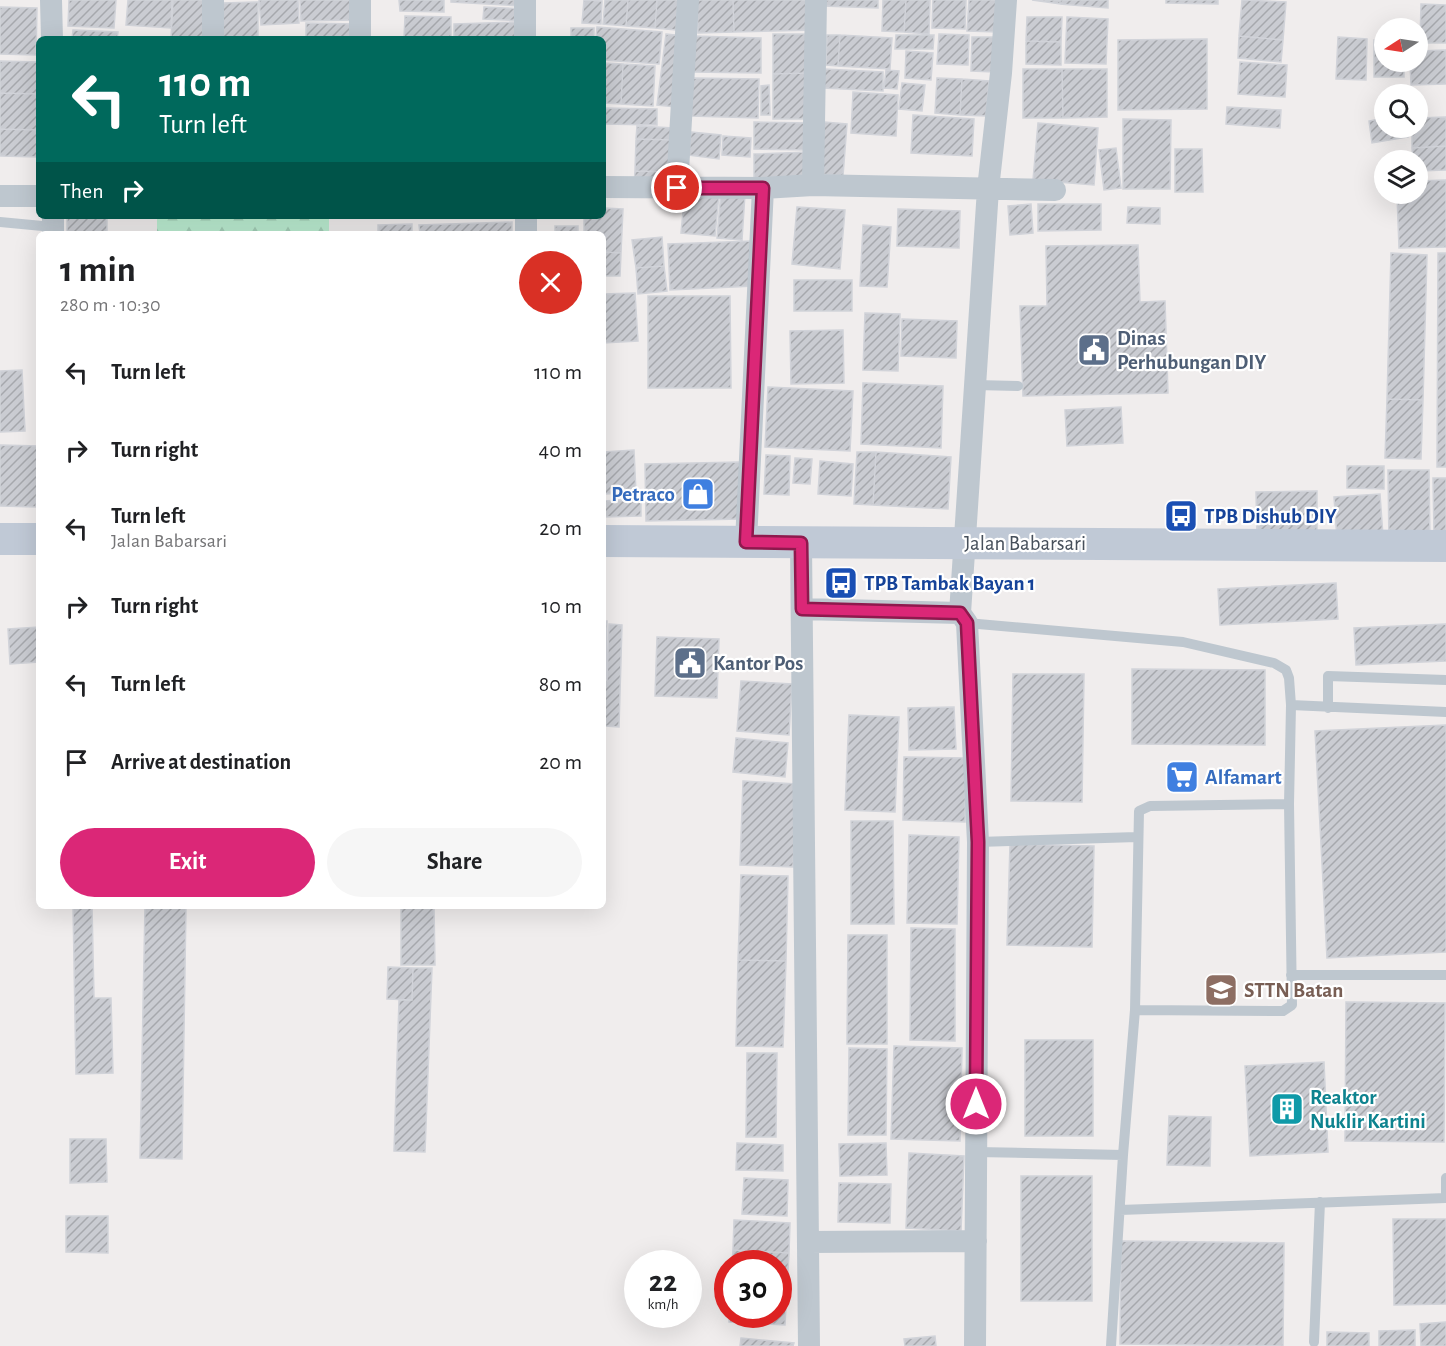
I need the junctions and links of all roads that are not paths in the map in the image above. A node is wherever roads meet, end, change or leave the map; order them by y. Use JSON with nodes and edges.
{"nodes":[{"id":1,"x":51,"y":0,"type":"edge"},
{"id":2,"x":213,"y":0,"type":"edge"},
{"id":3,"x":360,"y":0,"type":"edge"},
{"id":4,"x":525,"y":0,"type":"edge"},
{"id":5,"x":688,"y":0,"type":"edge"},
{"id":6,"x":816,"y":0,"type":"edge"},
{"id":7,"x":1006,"y":0,"type":"edge"},
{"id":8,"x":52,"y":36,"type":"edge"},
{"id":9,"x":213,"y":36,"type":"edge"},
{"id":10,"x":360,"y":36,"type":"edge"},
{"id":11,"x":525,"y":36,"type":"edge"},
{"id":12,"x":813,"y":186,"type":"junction"},
{"id":13,"x":606,"y":187,"type":"edge"},
{"id":14,"x":677,"y":188,"type":"junction"},
{"id":15,"x":763,"y":188,"type":"junction"},
{"id":16,"x":988,"y":189,"type":"junction"},
{"id":17,"x":1055,"y":190,"type":"dead end"},
{"id":18,"x":0,"y":196,"type":"edge"},
{"id":19,"x":36,"y":196,"type":"edge"},
{"id":20,"x":0,"y":222,"type":"edge"},
{"id":21,"x":53,"y":226,"type":"edge"},
{"id":22,"x":975,"y":385,"type":"junction"},
{"id":23,"x":1018,"y":386,"type":"dead end"},
{"id":24,"x":0,"y":539,"type":"edge"},
{"id":25,"x":36,"y":539,"type":"edge"},
{"id":26,"x":606,"y":542,"type":"edge"},
{"id":27,"x":746,"y":542,"type":"junction"},
{"id":28,"x":801,"y":543,"type":"junction"},
{"id":29,"x":965,"y":543,"type":"junction"},
{"id":30,"x":1446,"y":546,"type":"edge"},
{"id":31,"x":802,"y":609,"type":"junction"},
{"id":32,"x":964,"y":618,"type":"junction"},
{"id":33,"x":1446,"y":680,"type":"edge"},
{"id":34,"x":1291,"y":705,"type":"junction"},
{"id":35,"x":1328,"y":708,"type":"junction"},
{"id":36,"x":1446,"y":712,"type":"edge"},
{"id":37,"x":1288,"y":804,"type":"junction"},
{"id":38,"x":1137,"y":837,"type":"junction"},
{"id":39,"x":978,"y":842,"type":"junction"},
{"id":40,"x":1291,"y":975,"type":"junction"},
{"id":41,"x":1446,"y":975,"type":"edge"},
{"id":42,"x":1135,"y":1010,"type":"junction"},
{"id":43,"x":976,"y":1152,"type":"junction"},
{"id":44,"x":1123,"y":1155,"type":"junction"},
{"id":45,"x":1446,"y":1178,"type":"edge"},
{"id":46,"x":1446,"y":1198,"type":"edge"},
{"id":47,"x":1320,"y":1202,"type":"junction"},
{"id":48,"x":1120,"y":1210,"type":"junction"},
{"id":49,"x":976,"y":1241,"type":"junction"},
{"id":50,"x":808,"y":1242,"type":"junction"},
{"id":51,"x":1314,"y":1342,"type":"dead end"},
{"id":52,"x":809,"y":1346,"type":"edge"},
{"id":53,"x":975,"y":1346,"type":"edge"},
{"id":54,"x":1111,"y":1346,"type":"edge"}],
"edges":[{"from":1,"to":8,"type":"street"},
{"from":2,"to":9,"type":"street"},
{"from":3,"to":10,"type":"street"},
{"from":4,"to":11,"type":"street"},
{"from":5,"to":14,"type":"street"},
{"from":6,"to":12,"type":"street"},
{"from":7,"to":16,"type":"street"},
{"from":12,"to":15,"type":"street"},
{"from":12,"to":16,"type":"street"},
{"from":13,"to":14,"type":"street"},
{"from":14,"to":15,"type":"street"},
{"from":15,"to":27,"type":"street"},
{"from":16,"to":17,"type":"street"},
{"from":16,"to":22,"type":"street"},
{"from":18,"to":19,"type":"street"},
{"from":20,"to":21,"type":"lane"},
{"from":22,"to":23,"type":"lane"},
{"from":22,"to":29,"type":"street"},
{"from":24,"to":25,"type":"street"},
{"from":26,"to":27,"type":"street","name":"Jalan Babarsari"},
{"from":27,"to":28,"type":"street","name":"Jalan Babarsari"},
{"from":28,"to":29,"type":"street","name":"Jalan Babarsari"},
{"from":28,"to":31,"type":"street"},
{"from":29,"to":30,"type":"street","name":"Jalan Babarsari"},
{"from":29,"to":32,"type":"street"},
{"from":31,"to":32,"type":"street"},
{"from":31,"to":50,"type":"street"},
{"from":32,"to":34,"type":"lane"},
{"from":32,"to":39,"type":"street"},
{"from":33,"to":35,"type":"lane"},
{"from":34,"to":35,"type":"lane"},
{"from":34,"to":37,"type":"lane"},
{"from":35,"to":36,"type":"lane"},
{"from":37,"to":38,"type":"lane"},
{"from":37,"to":40,"type":"lane"},
{"from":38,"to":39,"type":"lane"},
{"from":38,"to":42,"type":"lane"},
{"from":39,"to":43,"type":"street"},
{"from":40,"to":41,"type":"lane"},
{"from":40,"to":42,"type":"lane"},
{"from":42,"to":44,"type":"lane"},
{"from":43,"to":44,"type":"lane"},
{"from":43,"to":49,"type":"street"},
{"from":44,"to":48,"type":"lane"},
{"from":45,"to":46,"type":"lane"},
{"from":46,"to":47,"type":"lane"},
{"from":47,"to":48,"type":"lane"},
{"from":47,"to":51,"type":"lane"},
{"from":48,"to":54,"type":"lane"},
{"from":49,"to":50,"type":"street"},
{"from":49,"to":53,"type":"street"},
{"from":50,"to":52,"type":"street"}]}
